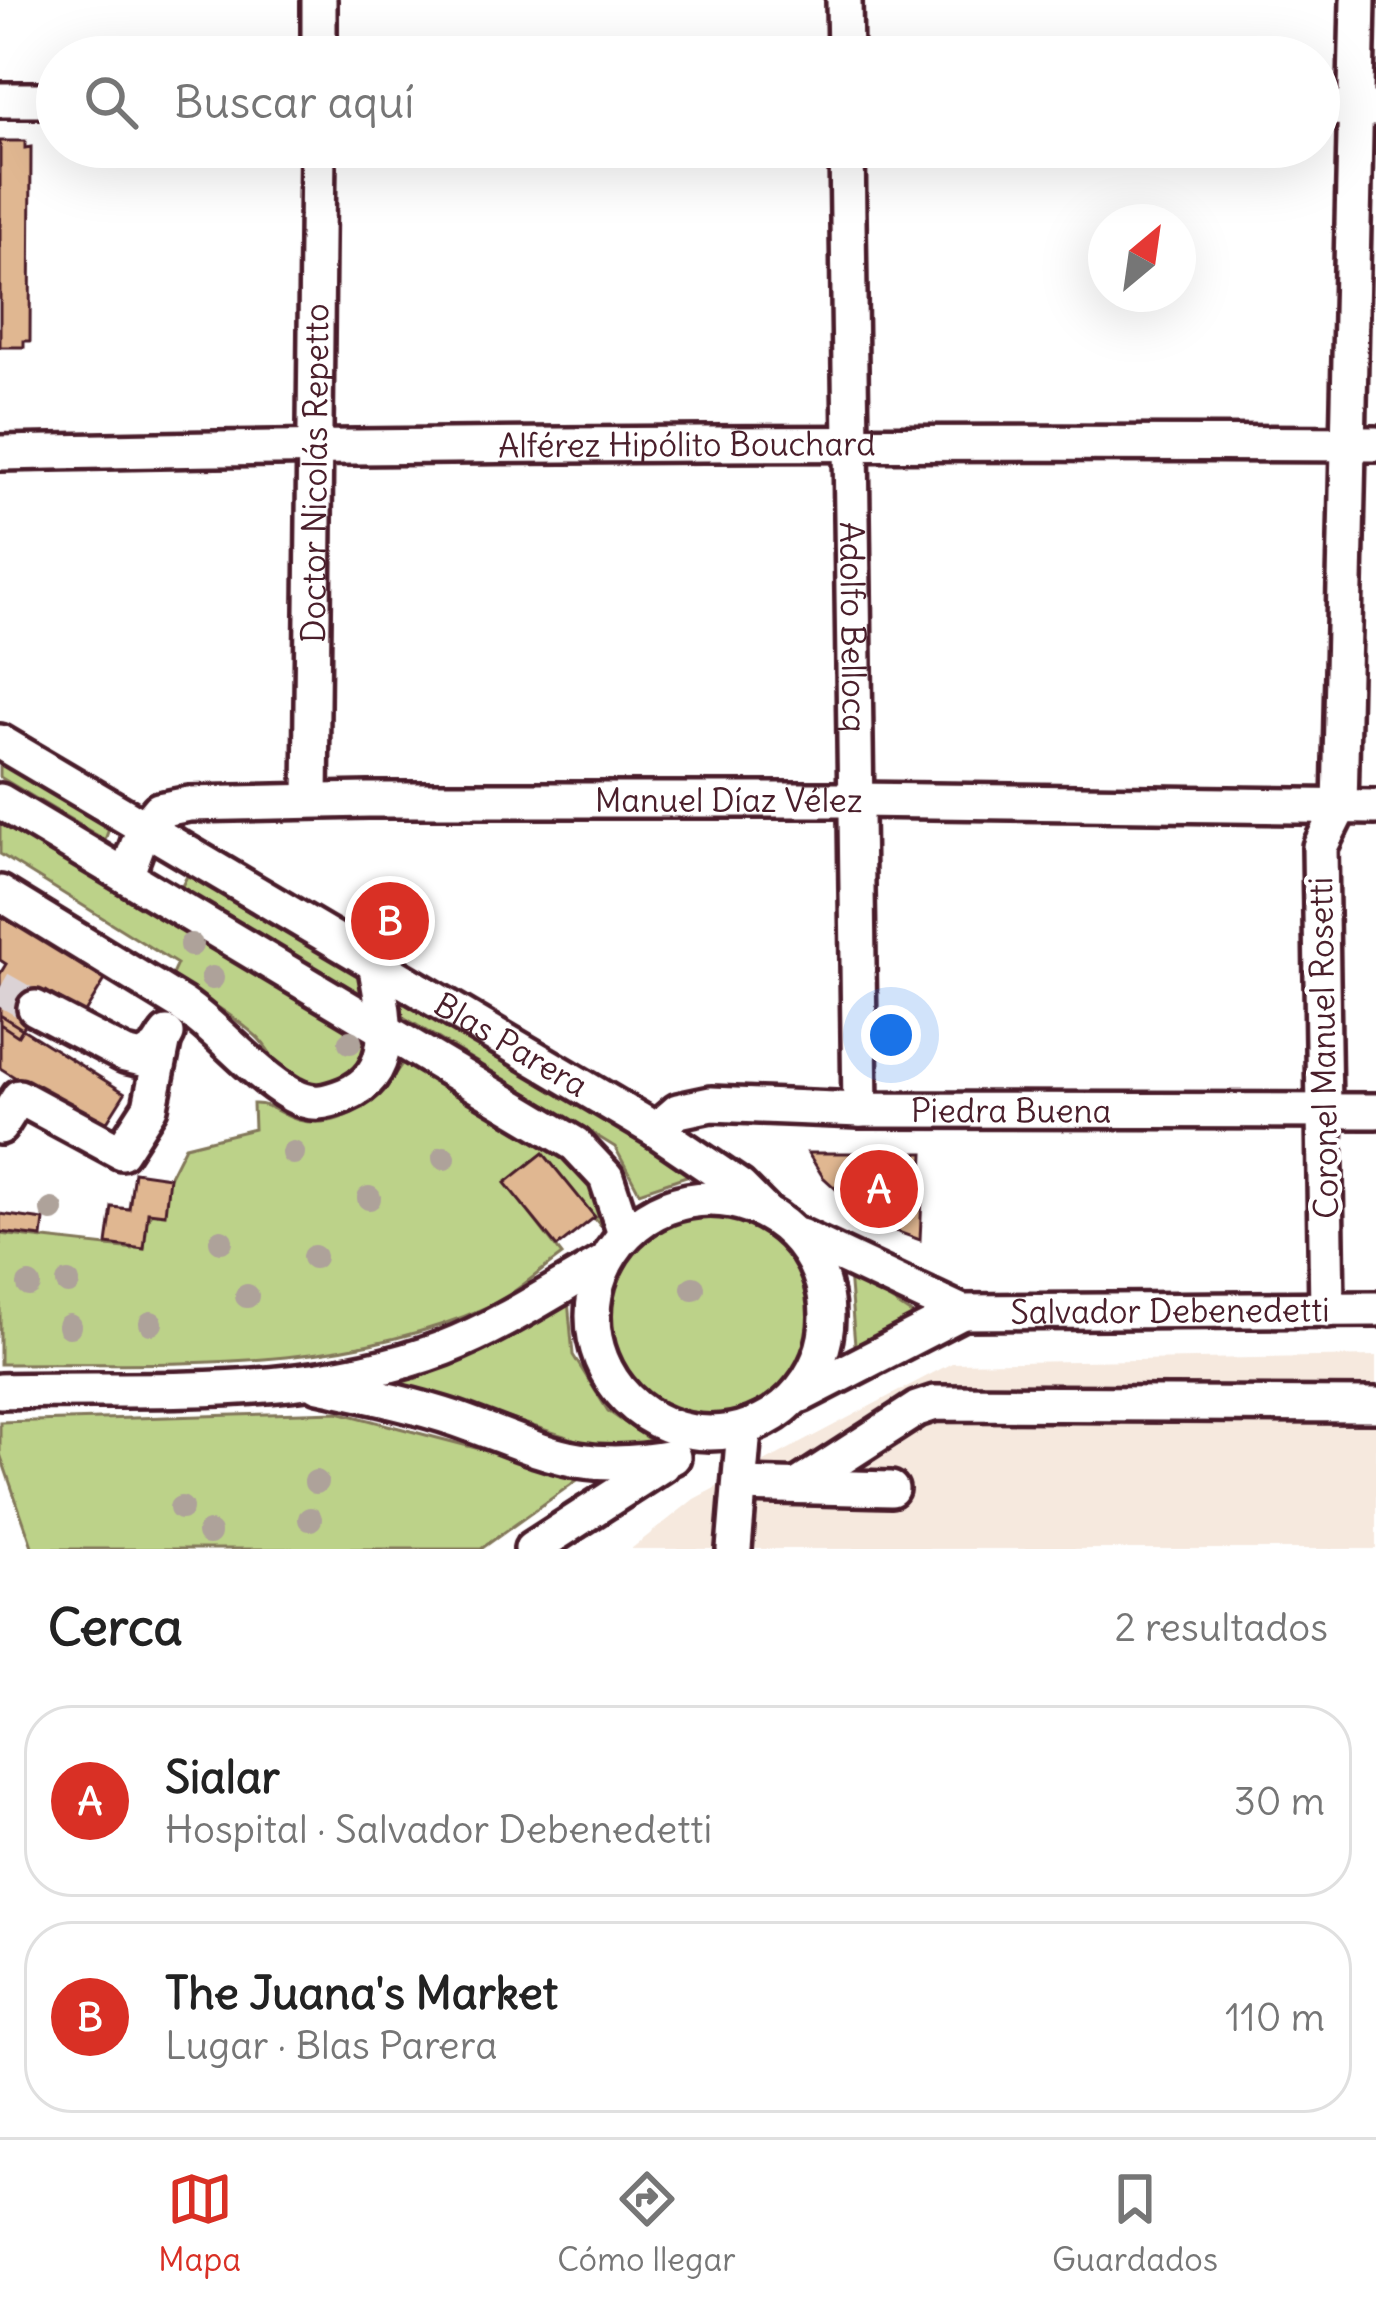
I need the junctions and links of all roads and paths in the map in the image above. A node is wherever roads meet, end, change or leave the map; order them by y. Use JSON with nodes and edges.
{"nodes":[{"id":1,"x":319,"y":0,"type":"edge"},
{"id":2,"x":844,"y":0,"type":"edge"},
{"id":3,"x":1358,"y":0,"type":"edge"},
{"id":4,"x":319,"y":36,"type":"edge"},
{"id":5,"x":845,"y":36,"type":"edge"},
{"id":6,"x":0,"y":100,"type":"edge"},
{"id":7,"x":36,"y":100,"type":"edge"},
{"id":8,"x":1367,"y":109,"type":"edge"},
{"id":9,"x":318,"y":168,"type":"edge"},
{"id":10,"x":847,"y":168,"type":"edge"},
{"id":11,"x":852,"y":442,"type":"junction"},
{"id":12,"x":1362,"y":444,"type":"edge"},
{"id":13,"x":314,"y":446,"type":"junction"},
{"id":14,"x":0,"y":453,"type":"edge"},
{"id":15,"x":0,"y":742,"type":"edge"},
{"id":16,"x":311,"y":800,"type":"junction"},
{"id":17,"x":854,"y":800,"type":"junction"},
{"id":18,"x":0,"y":801,"type":"edge"},
{"id":19,"x":1340,"y":807,"type":"junction"},
{"id":20,"x":1376,"y":807,"type":"edge"},
{"id":21,"x":144,"y":828,"type":"junction"},
{"id":22,"x":125,"y":876,"type":"junction"},
{"id":23,"x":0,"y":893,"type":"edge"},
{"id":24,"x":375,"y":963,"type":"junction"},
{"id":25,"x":183,"y":1005,"type":"junction"},
{"id":26,"x":35,"y":1008,"type":"tunnel mouth"},
{"id":27,"x":386,"y":1031,"type":"junction"},
{"id":28,"x":164,"y":1038,"type":"junction"},
{"id":29,"x":860,"y":1110,"type":"junction"},
{"id":30,"x":1324,"y":1111,"type":"junction"},
{"id":31,"x":1376,"y":1111,"type":"edge"},
{"id":32,"x":0,"y":1127,"type":"edge"},
{"id":33,"x":656,"y":1130,"type":"junction"},
{"id":34,"x":764,"y":1211,"type":"junction"},
{"id":35,"x":793,"y":1232,"type":"junction"},
{"id":36,"x":616,"y":1248,"type":"junction"},
{"id":37,"x":1376,"y":1309,"type":"edge"},
{"id":38,"x":1327,"y":1310,"type":"junction"},
{"id":39,"x":962,"y":1312,"type":"junction"},
{"id":40,"x":311,"y":1383,"type":"junction"},
{"id":41,"x":0,"y":1391,"type":"edge"},
{"id":42,"x":794,"y":1399,"type":"junction"},
{"id":43,"x":1376,"y":1405,"type":"edge"},
{"id":44,"x":730,"y":1431,"type":"junction"},
{"id":45,"x":673,"y":1457,"type":"junction"},
{"id":46,"x":740,"y":1485,"type":"junction"},
{"id":47,"x":799,"y":1485,"type":"junction"},
{"id":48,"x":891,"y":1489,"type":"dead end"},
{"id":49,"x":532,"y":1549,"type":"edge"},
{"id":50,"x":734,"y":1549,"type":"edge"}],
"edges":[{"from":1,"to":4,"type":"street"},
{"from":2,"to":5,"type":"street"},
{"from":3,"to":8,"type":"street","name":"Coronel Manuel Rosetti"},
{"from":6,"to":7,"type":"street"},
{"from":8,"to":12,"type":"street","name":"Coronel Manuel Rosetti"},
{"from":9,"to":13,"type":"street","name":"Doctor Nicolás Repetto"},
{"from":10,"to":11,"type":"street","name":"Adolfo Bellocq"},
{"from":11,"to":12,"type":"street","name":"Alférez Hipólito Bouchard"},
{"from":11,"to":13,"type":"street","name":"Alférez Hipólito Bouchard"},
{"from":11,"to":17,"type":"street","name":"Adolfo Bellocq"},
{"from":12,"to":19,"type":"street","name":"Coronel Manuel Rosetti"},
{"from":13,"to":14,"type":"street","name":"Alférez Hipólito Bouchard"},
{"from":13,"to":16,"type":"street","name":"Doctor Nicolás Repetto"},
{"from":15,"to":21,"type":"street","name":"Blas Parera"},
{"from":16,"to":17,"type":"street","name":"Manuel Díaz Vélez"},
{"from":16,"to":21,"type":"street","name":"Manuel Díaz Vélez"},
{"from":17,"to":19,"type":"street","name":"Manuel Díaz Vélez"},
{"from":17,"to":29,"type":"street","name":"Adolfo Bellocq"},
{"from":18,"to":22,"type":"street","name":"Blas Parera"},
{"from":19,"to":20,"type":"street","name":"Manuel Díaz Vélez"},
{"from":19,"to":30,"type":"street","name":"Coronel Manuel Rosetti"},
{"from":21,"to":22,"type":"street"},
{"from":21,"to":24,"type":"street","name":"Blas Parera"},
{"from":22,"to":27,"type":"street","name":"Blas Parera"},
{"from":23,"to":25,"type":"street"},
{"from":24,"to":27,"type":"street"},
{"from":24,"to":33,"type":"street","name":"Blas Parera"},
{"from":25,"to":27,"type":"street"},
{"from":25,"to":28,"type":"street"},
{"from":26,"to":28,"type":"street"},
{"from":27,"to":36,"type":"street","name":"Blas Parera"},
{"from":28,"to":32,"type":"street"},
{"from":29,"to":30,"type":"street","name":"Piedra Buena"},
{"from":29,"to":33,"type":"street","name":"Piedra Buena"},
{"from":30,"to":31,"type":"street","name":"Piedra Buena"},
{"from":30,"to":38,"type":"street","name":"Coronel Manuel Rosetti"},
{"from":33,"to":34,"type":"street","name":"Blas Parera"},
{"from":34,"to":35,"type":"street"},
{"from":34,"to":36,"type":"street"},
{"from":35,"to":39,"type":"street","name":"Salvador Debenedetti"},
{"from":35,"to":42,"type":"street"},
{"from":36,"to":40,"type":"street"},
{"from":36,"to":44,"type":"street"},
{"from":37,"to":38,"type":"street","name":"Salvador Debenedetti"},
{"from":38,"to":39,"type":"street","name":"Salvador Debenedetti"},
{"from":39,"to":42,"type":"street","name":"Salvador Debenedetti"},
{"from":40,"to":41,"type":"street"},
{"from":40,"to":45,"type":"street"},
{"from":42,"to":44,"type":"street"},
{"from":43,"to":47,"type":"street"},
{"from":44,"to":45,"type":"street"},
{"from":44,"to":46,"type":"street"},
{"from":45,"to":49,"type":"street"},
{"from":46,"to":47,"type":"street"},
{"from":46,"to":50,"type":"street"},
{"from":47,"to":48,"type":"street"}]}
